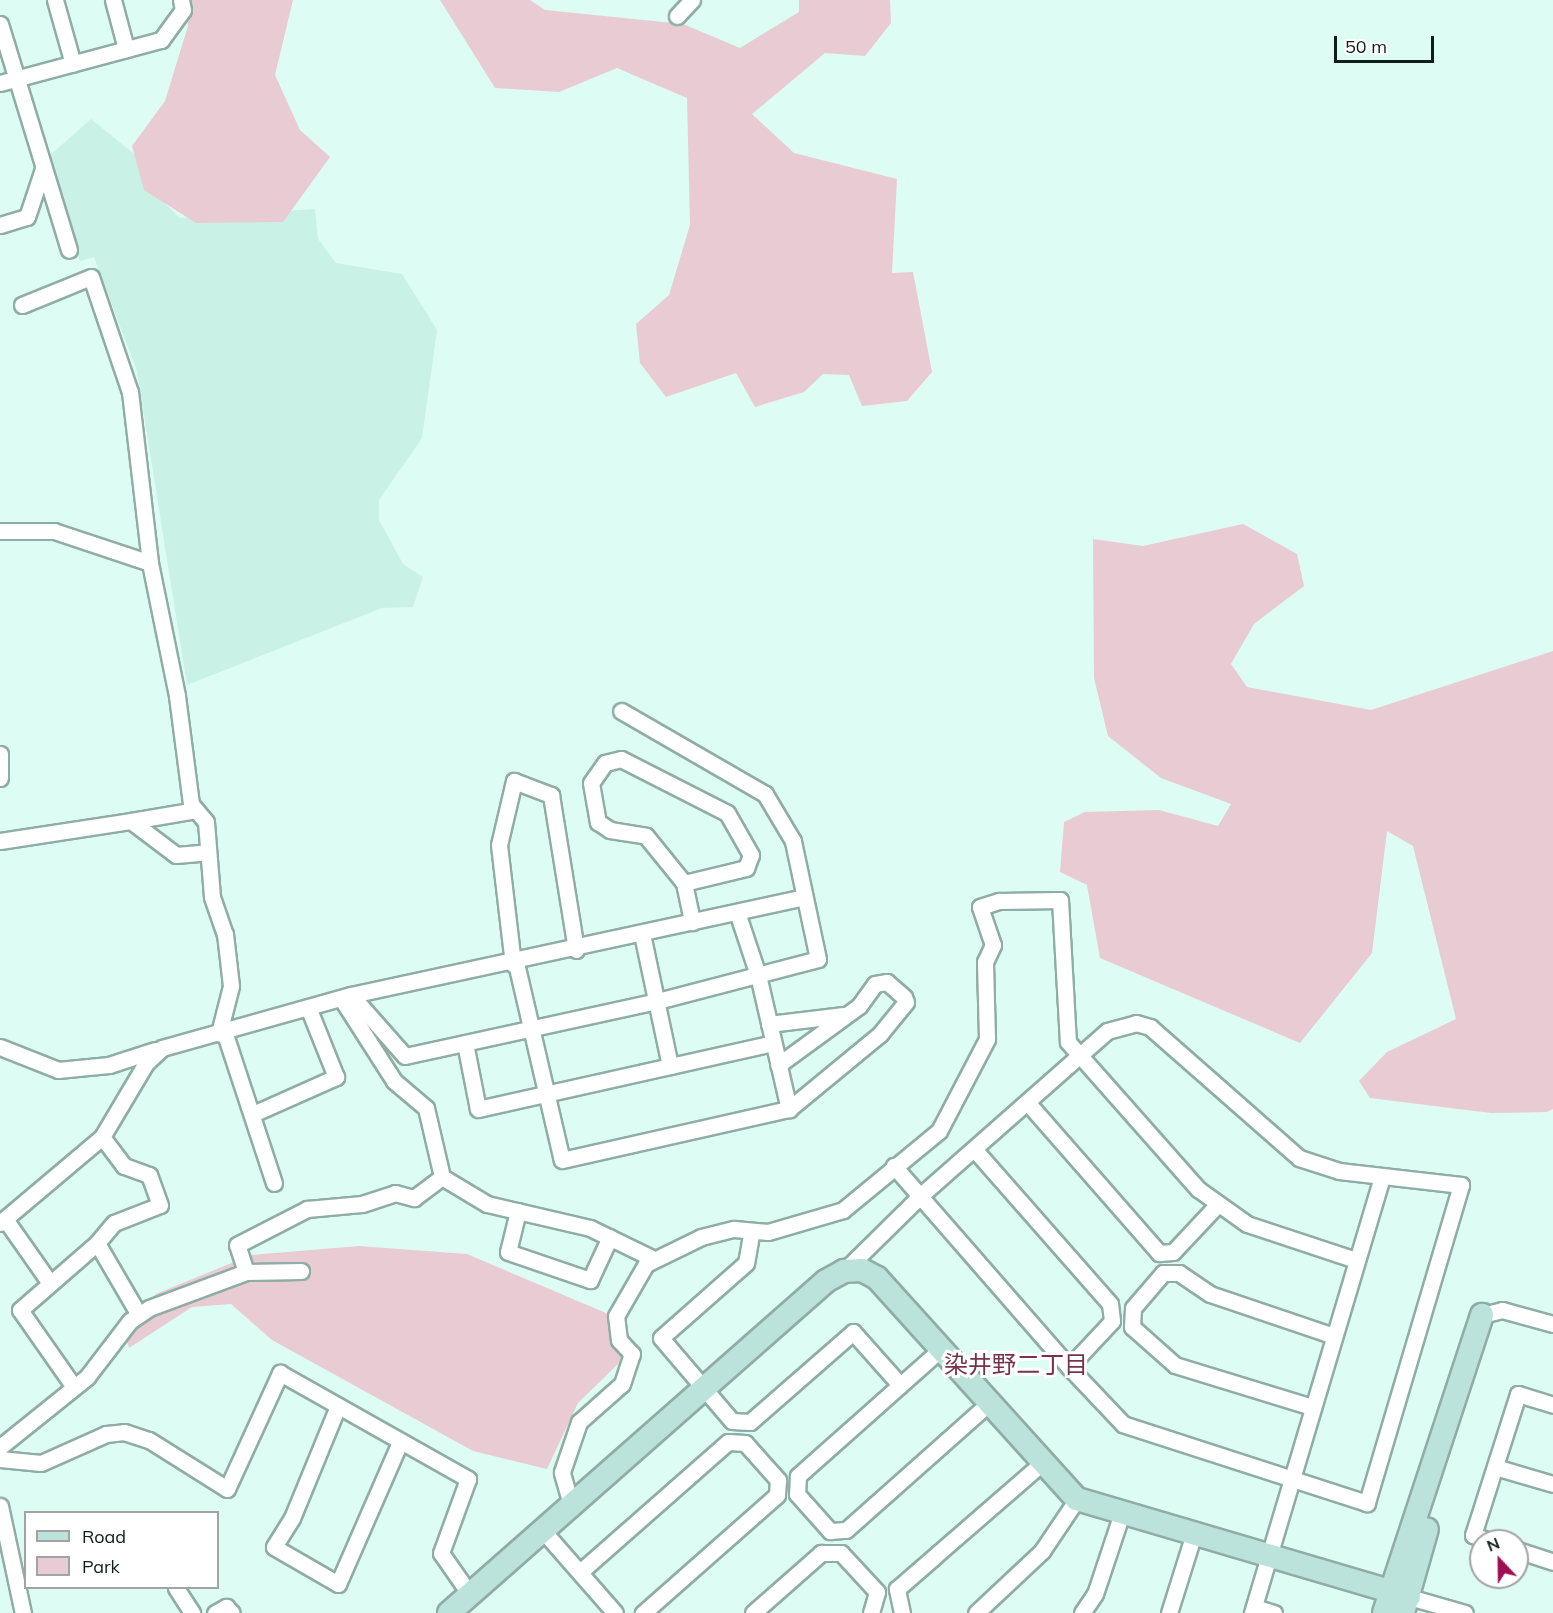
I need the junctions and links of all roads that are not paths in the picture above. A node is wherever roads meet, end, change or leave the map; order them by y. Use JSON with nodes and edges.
{"nodes":[{"id":1,"x":55,"y":0,"type":"edge"},
{"id":2,"x":113,"y":0,"type":"edge"},
{"id":3,"x":181,"y":0,"type":"edge"},
{"id":4,"x":692,"y":0,"type":"edge"},
{"id":5,"x":677,"y":16,"type":"dead end"},
{"id":6,"x":0,"y":24,"type":"edge"},
{"id":7,"x":126,"y":49,"type":"junction"},
{"id":8,"x":73,"y":64,"type":"junction"},
{"id":9,"x":16,"y":79,"type":"junction"},
{"id":10,"x":0,"y":83,"type":"edge"},
{"id":11,"x":43,"y":169,"type":"junction"},
{"id":12,"x":0,"y":225,"type":"edge"},
{"id":13,"x":69,"y":250,"type":"dead end"},
{"id":14,"x":22,"y":304,"type":"dead end"},
{"id":15,"x":0,"y":531,"type":"edge"},
{"id":16,"x":150,"y":563,"type":"junction"},
{"id":17,"x":621,"y":711,"type":"dead end"},
{"id":18,"x":0,"y":754,"type":"edge"},
{"id":19,"x":0,"y":778,"type":"edge"},
{"id":20,"x":196,"y":810,"type":"junction"},
{"id":21,"x":130,"y":821,"type":"junction"},
{"id":22,"x":0,"y":842,"type":"edge"},
{"id":23,"x":208,"y":852,"type":"junction"},
{"id":24,"x":684,"y":883,"type":"junction"},
{"id":25,"x":804,"y":897,"type":"junction"},
{"id":26,"x":737,"y":912,"type":"junction"},
{"id":27,"x":692,"y":922,"type":"junction"},
{"id":28,"x":642,"y":934,"type":"junction"},
{"id":29,"x":576,"y":950,"type":"junction"},
{"id":30,"x":514,"y":964,"type":"junction"},
{"id":31,"x":758,"y":975,"type":"junction"},
{"id":32,"x":346,"y":996,"type":"junction"},
{"id":33,"x":657,"y":1001,"type":"junction"},
{"id":34,"x":308,"y":1007,"type":"junction"},
{"id":35,"x":843,"y":1015,"type":"junction"},
{"id":36,"x":769,"y":1024,"type":"junction"},
{"id":37,"x":528,"y":1029,"type":"junction"},
{"id":38,"x":221,"y":1032,"type":"junction"},
{"id":39,"x":465,"y":1043,"type":"junction"},
{"id":40,"x":773,"y":1043,"type":"junction"},
{"id":41,"x":0,"y":1047,"type":"edge"},
{"id":42,"x":162,"y":1048,"type":"junction"},
{"id":43,"x":1078,"y":1055,"type":"junction"},
{"id":44,"x":778,"y":1065,"type":"junction"},
{"id":45,"x":670,"y":1066,"type":"junction"},
{"id":46,"x":543,"y":1094,"type":"junction"},
{"id":47,"x":1027,"y":1102,"type":"junction"},
{"id":48,"x":789,"y":1109,"type":"junction"},
{"id":49,"x":255,"y":1113,"type":"junction"},
{"id":50,"x":102,"y":1137,"type":"junction"},
{"id":51,"x":975,"y":1149,"type":"junction"},
{"id":52,"x":894,"y":1166,"type":"junction"},
{"id":53,"x":442,"y":1177,"type":"junction"},
{"id":54,"x":1382,"y":1178,"type":"junction"},
{"id":55,"x":274,"y":1183,"type":"dead end"},
{"id":56,"x":920,"y":1196,"type":"junction"},
{"id":57,"x":1217,"y":1205,"type":"junction"},
{"id":58,"x":518,"y":1211,"type":"junction"},
{"id":59,"x":2,"y":1221,"type":"edge"},
{"id":60,"x":751,"y":1235,"type":"junction"},
{"id":61,"x":610,"y":1237,"type":"junction"},
{"id":62,"x":97,"y":1243,"type":"junction"},
{"id":63,"x":654,"y":1259,"type":"junction"},
{"id":64,"x":1356,"y":1260,"type":"junction"},
{"id":65,"x":301,"y":1270,"type":"dead end"},
{"id":66,"x":844,"y":1271,"type":"junction"},
{"id":67,"x":246,"y":1272,"type":"junction"},
{"id":68,"x":50,"y":1283,"type":"junction"},
{"id":69,"x":139,"y":1315,"type":"junction"},
{"id":70,"x":1482,"y":1316,"type":"joint"},
{"id":71,"x":1553,"y":1324,"type":"edge"},
{"id":72,"x":1334,"y":1336,"type":"junction"},
{"id":73,"x":942,"y":1348,"type":"junction"},
{"id":74,"x":1069,"y":1367,"type":"junction"},
{"id":75,"x":900,"y":1385,"type":"junction"},
{"id":76,"x":74,"y":1387,"type":"junction"},
{"id":77,"x":705,"y":1391,"type":"junction"},
{"id":78,"x":990,"y":1402,"type":"junction"},
{"id":79,"x":1553,"y":1405,"type":"edge"},
{"id":80,"x":338,"y":1406,"type":"junction"},
{"id":81,"x":1312,"y":1407,"type":"junction"},
{"id":82,"x":400,"y":1442,"type":"junction"},
{"id":83,"x":0,"y":1447,"type":"edge"},
{"id":84,"x":0,"y":1459,"type":"edge"},
{"id":85,"x":1042,"y":1463,"type":"junction"},
{"id":86,"x":1495,"y":1467,"type":"junction"},
{"id":87,"x":1291,"y":1480,"type":"junction"},
{"id":88,"x":1553,"y":1484,"type":"edge"},
{"id":89,"x":1077,"y":1499,"type":"junction"},
{"id":90,"x":0,"y":1506,"type":"edge"},
{"id":91,"x":572,"y":1508,"type":"junction"},
{"id":92,"x":1124,"y":1510,"type":"junction"},
{"id":93,"x":2,"y":1523,"type":"edge"},
{"id":94,"x":1475,"y":1529,"type":"edge"},
{"id":95,"x":1195,"y":1530,"type":"junction"},
{"id":96,"x":545,"y":1533,"type":"junction"},
{"id":97,"x":1269,"y":1553,"type":"junction"},
{"id":98,"x":1529,"y":1554,"type":"edge"},
{"id":99,"x":1553,"y":1562,"type":"edge"},
{"id":100,"x":580,"y":1572,"type":"junction"},
{"id":101,"x":177,"y":1589,"type":"edge"},
{"id":102,"x":471,"y":1596,"type":"junction"},
{"id":103,"x":1401,"y":1600,"type":"edge"},
{"id":104,"x":1253,"y":1610,"type":"edge"},
{"id":105,"x":23,"y":1613,"type":"edge"},
{"id":106,"x":192,"y":1613,"type":"edge"},
{"id":107,"x":449,"y":1613,"type":"edge"},
{"id":108,"x":615,"y":1613,"type":"edge"},
{"id":109,"x":644,"y":1613,"type":"edge"},
{"id":110,"x":753,"y":1613,"type":"edge"},
{"id":111,"x":871,"y":1613,"type":"edge"},
{"id":112,"x":902,"y":1613,"type":"edge"},
{"id":113,"x":976,"y":1613,"type":"edge"},
{"id":114,"x":1082,"y":1613,"type":"edge"},
{"id":115,"x":1170,"y":1613,"type":"edge"},
{"id":116,"x":1274,"y":1613,"type":"edge"},
{"id":117,"x":1384,"y":1613,"type":"edge"},
{"id":118,"x":1465,"y":1613,"type":"edge"}],
"edges":[{"from":1,"to":8,"type":"street"},
{"from":2,"to":7,"type":"street"},
{"from":3,"to":7,"type":"street"},
{"from":4,"to":5,"type":"street"},
{"from":6,"to":9,"type":"street"},
{"from":7,"to":8,"type":"street"},
{"from":8,"to":9,"type":"street"},
{"from":9,"to":10,"type":"street"},
{"from":9,"to":11,"type":"street"},
{"from":11,"to":12,"type":"street"},
{"from":11,"to":13,"type":"street"},
{"from":14,"to":16,"type":"street"},
{"from":15,"to":16,"type":"street"},
{"from":16,"to":20,"type":"street"},
{"from":17,"to":25,"type":"street"},
{"from":18,"to":19,"type":"street"},
{"from":20,"to":21,"type":"street"},
{"from":20,"to":23,"type":"street"},
{"from":21,"to":22,"type":"street"},
{"from":21,"to":23,"type":"street"},
{"from":23,"to":38,"type":"street"},
{"from":24,"to":24,"type":"street"},
{"from":24,"to":27,"type":"street"},
{"from":25,"to":26,"type":"street"},
{"from":25,"to":31,"type":"street"},
{"from":26,"to":27,"type":"street"},
{"from":26,"to":31,"type":"street"},
{"from":27,"to":28,"type":"street"},
{"from":28,"to":29,"type":"street"},
{"from":28,"to":33,"type":"street"},
{"from":29,"to":30,"type":"street"},
{"from":29,"to":30,"type":"street"},
{"from":30,"to":32,"type":"street"},
{"from":30,"to":37,"type":"street"},
{"from":31,"to":33,"type":"street"},
{"from":31,"to":36,"type":"street"},
{"from":32,"to":34,"type":"street"},
{"from":32,"to":39,"type":"street"},
{"from":32,"to":53,"type":"street"},
{"from":33,"to":37,"type":"street"},
{"from":33,"to":45,"type":"street"},
{"from":34,"to":38,"type":"street"},
{"from":34,"to":49,"type":"street"},
{"from":35,"to":36,"type":"street"},
{"from":35,"to":44,"type":"street"},
{"from":35,"to":48,"type":"street"},
{"from":36,"to":40,"type":"street"},
{"from":37,"to":39,"type":"street"},
{"from":37,"to":46,"type":"street"},
{"from":38,"to":42,"type":"street"},
{"from":38,"to":49,"type":"street"},
{"from":39,"to":46,"type":"street"},
{"from":40,"to":44,"type":"street"},
{"from":40,"to":45,"type":"street"},
{"from":41,"to":42,"type":"street"},
{"from":42,"to":50,"type":"street"},
{"from":43,"to":47,"type":"street"},
{"from":43,"to":52,"type":"street"},
{"from":43,"to":54,"type":"street"},
{"from":43,"to":57,"type":"street"},
{"from":44,"to":48,"type":"street"},
{"from":45,"to":46,"type":"street"},
{"from":46,"to":48,"type":"street"},
{"from":47,"to":51,"type":"street"},
{"from":47,"to":57,"type":"street"},
{"from":49,"to":55,"type":"street"},
{"from":50,"to":59,"type":"street"},
{"from":50,"to":62,"type":"street"},
{"from":51,"to":56,"type":"street"},
{"from":51,"to":74,"type":"street"},
{"from":52,"to":56,"type":"street"},
{"from":52,"to":60,"type":"street"},
{"from":53,"to":58,"type":"street"},
{"from":53,"to":67,"type":"street"},
{"from":54,"to":64,"type":"street"},
{"from":54,"to":87,"type":"street"},
{"from":56,"to":66,"type":"street"},
{"from":56,"to":74,"type":"street"},
{"from":57,"to":64,"type":"street"},
{"from":58,"to":61,"type":"street"},
{"from":58,"to":61,"type":"street"},
{"from":59,"to":68,"type":"street"},
{"from":60,"to":63,"type":"street"},
{"from":60,"to":77,"type":"street"},
{"from":61,"to":63,"type":"street"},
{"from":62,"to":68,"type":"street"},
{"from":62,"to":69,"type":"street"},
{"from":63,"to":91,"type":"street"},
{"from":64,"to":72,"type":"street"},
{"from":65,"to":67,"type":"street"},
{"from":66,"to":73,"type":"street"},
{"from":66,"to":77,"type":"street"},
{"from":67,"to":69,"type":"street"},
{"from":68,"to":76,"type":"street"},
{"from":69,"to":76,"type":"street"},
{"from":70,"to":71,"type":"street"},
{"from":70,"to":103,"type":"street"},
{"from":72,"to":81,"type":"street"},
{"from":72,"to":81,"type":"street"},
{"from":73,"to":75,"type":"street"},
{"from":73,"to":78,"type":"street"},
{"from":74,"to":87,"type":"street"},
{"from":75,"to":77,"type":"street"},
{"from":75,"to":78,"type":"street"},
{"from":76,"to":83,"type":"street"},
{"from":77,"to":91,"type":"street"},
{"from":78,"to":85,"type":"street"},
{"from":79,"to":86,"type":"street"},
{"from":80,"to":82,"type":"street"},
{"from":80,"to":82,"type":"street"},
{"from":80,"to":84,"type":"street"},
{"from":81,"to":87,"type":"street"},
{"from":82,"to":102,"type":"street"},
{"from":85,"to":89,"type":"street"},
{"from":85,"to":112,"type":"street"},
{"from":86,"to":88,"type":"street"},
{"from":86,"to":94,"type":"street"},
{"from":87,"to":97,"type":"street"},
{"from":89,"to":92,"type":"street"},
{"from":89,"to":113,"type":"street"},
{"from":90,"to":93,"type":"street"},
{"from":91,"to":96,"type":"street"},
{"from":92,"to":95,"type":"street"},
{"from":92,"to":114,"type":"street"},
{"from":93,"to":105,"type":"street"},
{"from":95,"to":97,"type":"street"},
{"from":95,"to":115,"type":"street"},
{"from":96,"to":100,"type":"street"},
{"from":96,"to":102,"type":"street"},
{"from":97,"to":103,"type":"street"},
{"from":97,"to":104,"type":"street"},
{"from":98,"to":99,"type":"street"},
{"from":100,"to":108,"type":"street"},
{"from":100,"to":109,"type":"street"},
{"from":101,"to":106,"type":"street"},
{"from":102,"to":107,"type":"street"},
{"from":103,"to":117,"type":"street"},
{"from":103,"to":118,"type":"street"},
{"from":104,"to":116,"type":"street"},
{"from":110,"to":111,"type":"street"}]}
